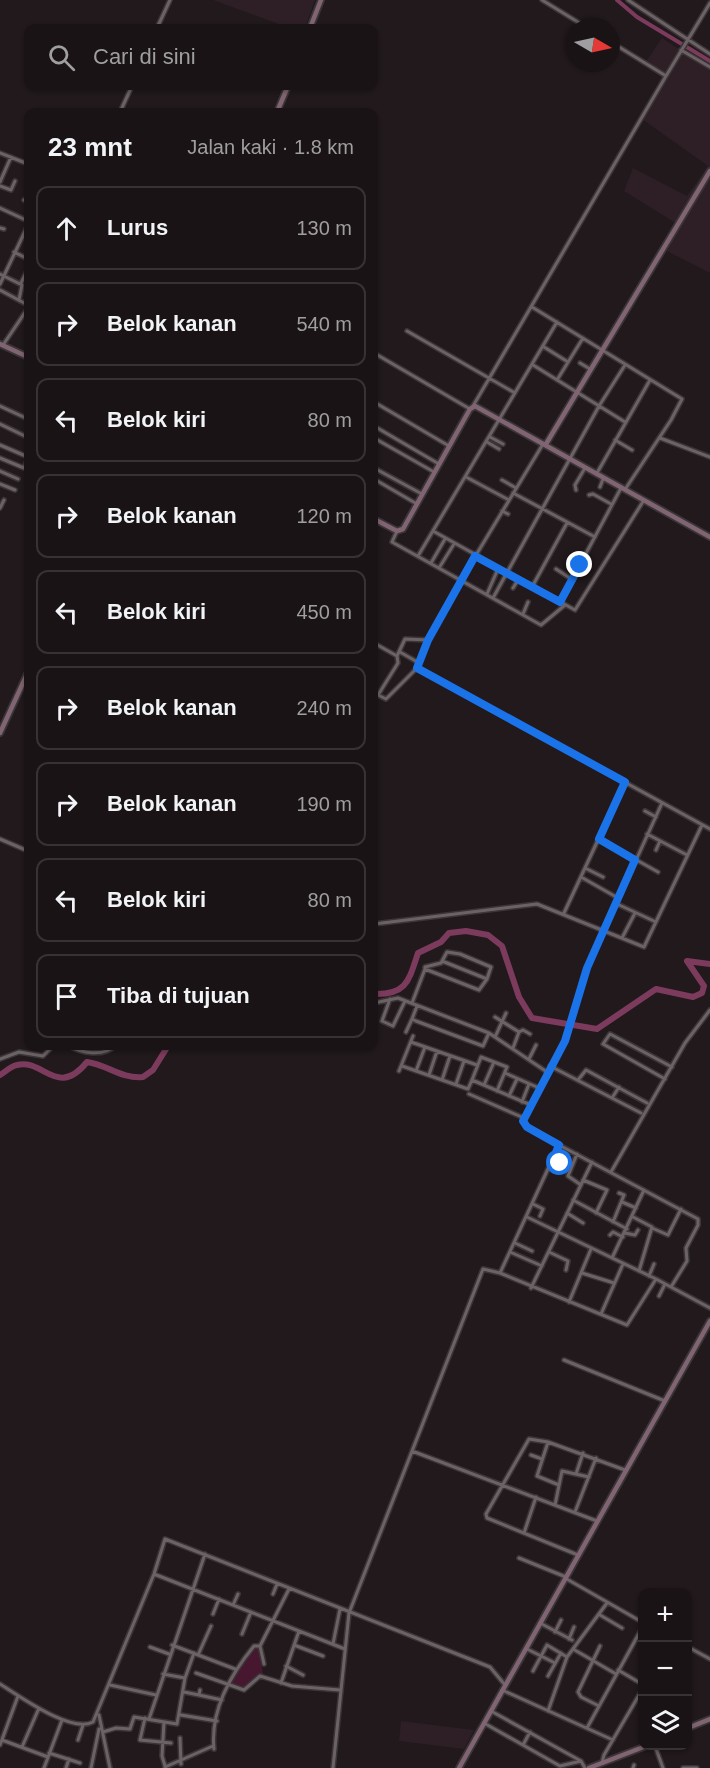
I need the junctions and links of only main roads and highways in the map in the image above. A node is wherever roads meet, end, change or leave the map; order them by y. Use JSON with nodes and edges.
{"nodes":[{"id":1,"x":321,"y":0,"type":"edge"},
{"id":2,"x":312,"y":24,"type":"edge"},
{"id":3,"x":286,"y":90,"type":"edge"},
{"id":4,"x":279,"y":108,"type":"edge"},
{"id":5,"x":710,"y":171,"type":"edge"},
{"id":6,"x":1,"y":345,"type":"edge"},
{"id":7,"x":24,"y":355,"type":"edge"},
{"id":8,"x":545,"y":443,"type":"junction"},
{"id":9,"x":378,"y":521,"type":"edge"},
{"id":10,"x":710,"y":537,"type":"edge"},
{"id":11,"x":24,"y":681,"type":"edge"},
{"id":12,"x":0,"y":733,"type":"edge"},
{"id":13,"x":710,"y":1321,"type":"edge"},
{"id":14,"x":710,"y":1719,"type":"edge"},
{"id":15,"x":692,"y":1726,"type":"edge"},
{"id":16,"x":638,"y":1749,"type":"edge"},
{"id":17,"x":459,"y":1768,"type":"edge"},
{"id":18,"x":587,"y":1768,"type":"edge"}],
"edges":[{"from":1,"to":2,"type":"main road"},
{"from":3,"to":4,"type":"main road"},
{"from":5,"to":8,"type":"main road"},
{"from":6,"to":7,"type":"main road"},
{"from":8,"to":9,"type":"main road"},
{"from":8,"to":10,"type":"main road"},
{"from":11,"to":12,"type":"main road"},
{"from":13,"to":17,"type":"main road"},
{"from":14,"to":15,"type":"main road"},
{"from":16,"to":18,"type":"main road"}]}
